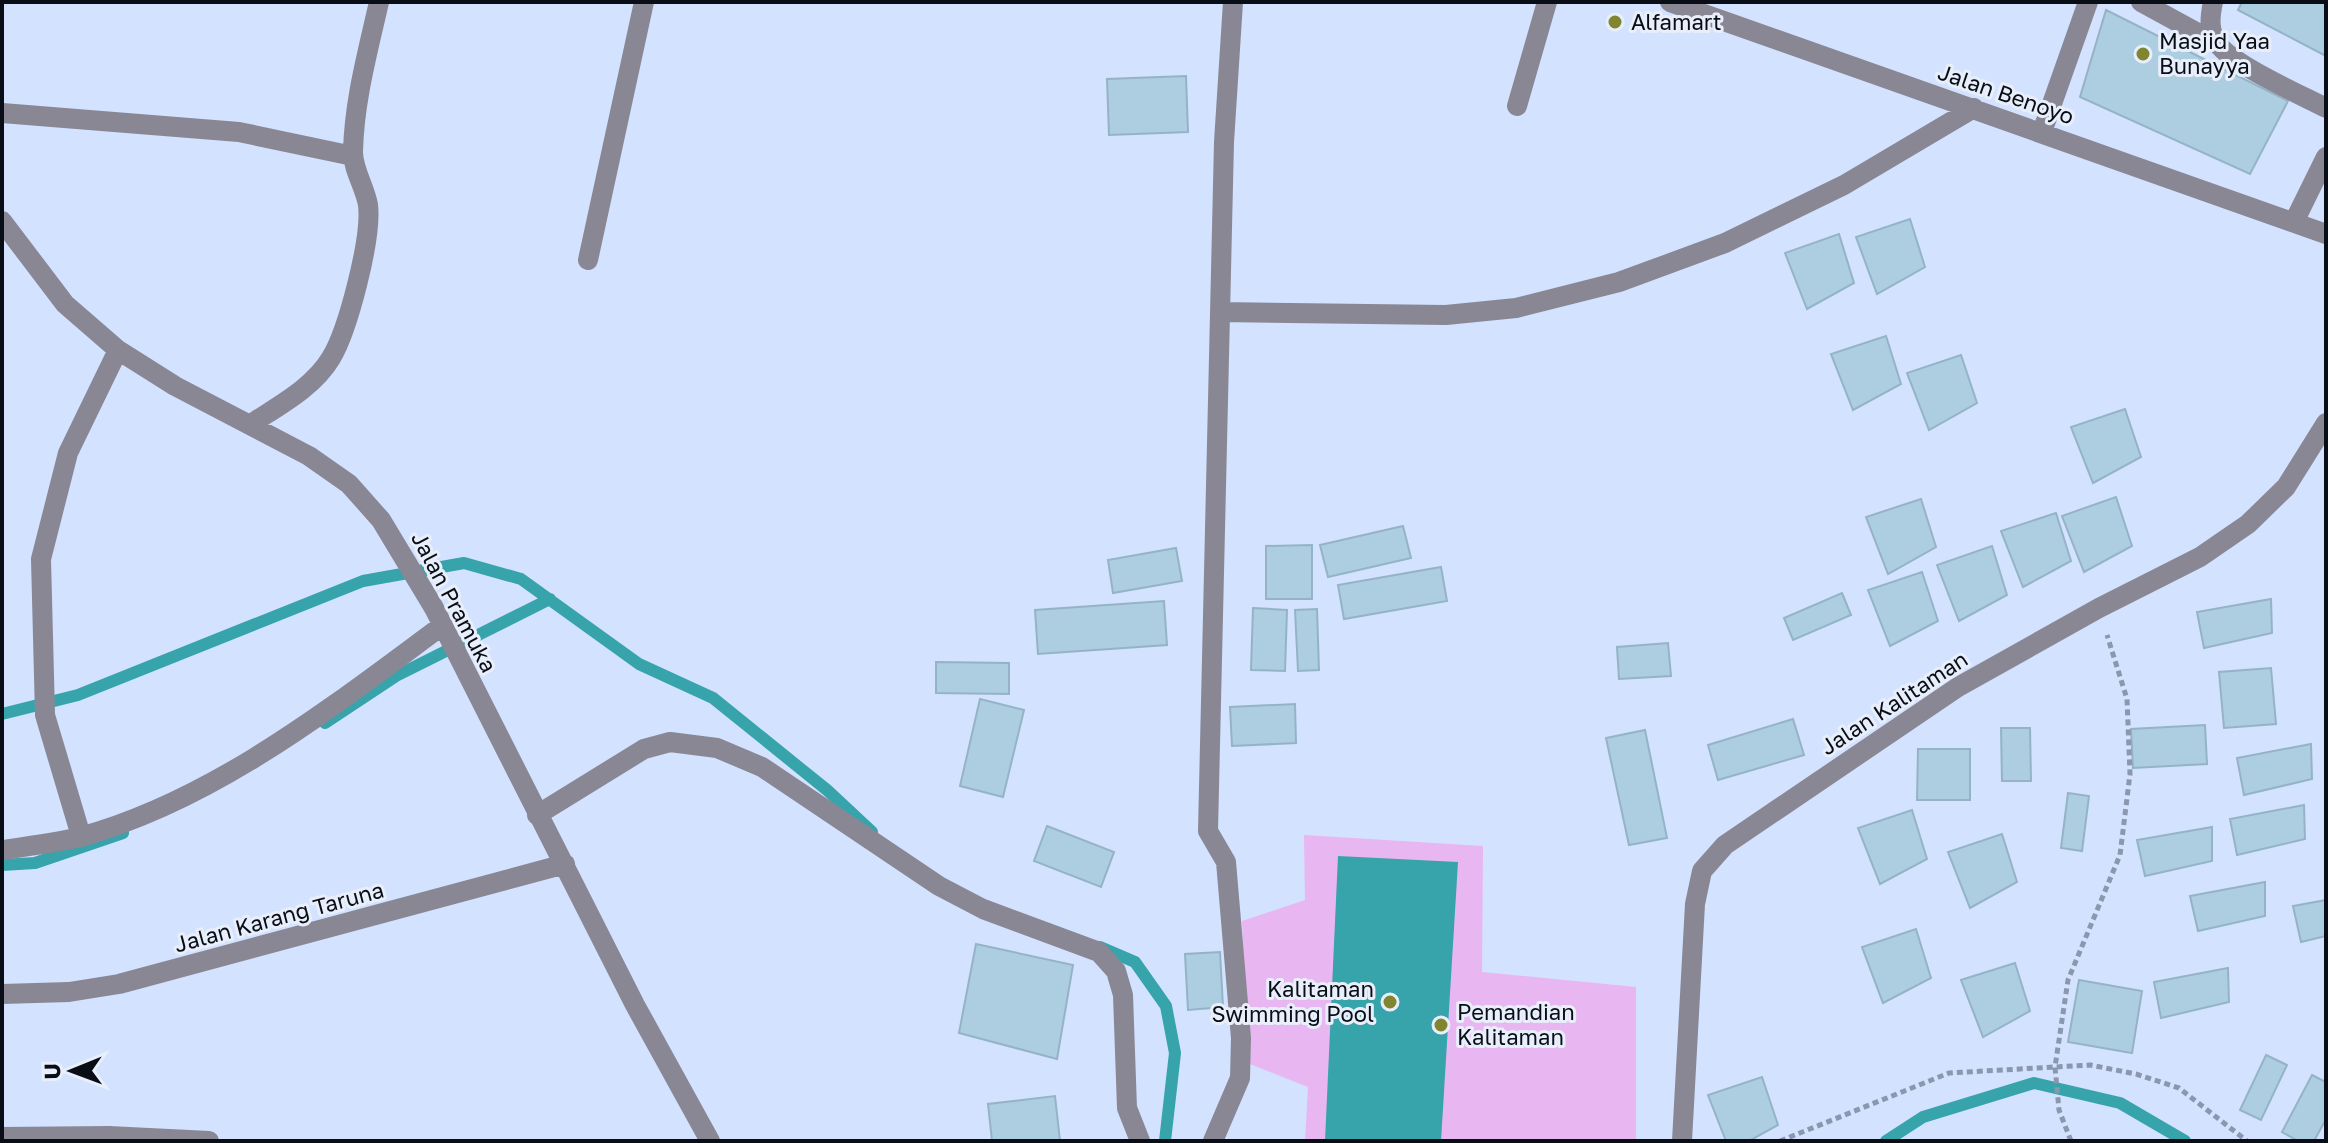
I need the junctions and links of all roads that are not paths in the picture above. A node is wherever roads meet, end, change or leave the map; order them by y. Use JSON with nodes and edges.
{"nodes":[{"id":1,"x":379,"y":2,"type":"edge"},
{"id":2,"x":644,"y":2,"type":"edge"},
{"id":3,"x":1233,"y":2,"type":"edge"},
{"id":4,"x":1547,"y":2,"type":"edge"},
{"id":5,"x":1670,"y":2,"type":"edge"},
{"id":6,"x":2088,"y":2,"type":"edge"},
{"id":7,"x":2141,"y":2,"type":"edge"},
{"id":8,"x":2213,"y":2,"type":"edge"},
{"id":9,"x":2218,"y":44,"type":"junction"},
{"id":10,"x":1517,"y":106,"type":"dead end"},
{"id":11,"x":1974,"y":108,"type":"junction"},
{"id":12,"x":2326,"y":108,"type":"edge"},
{"id":13,"x":2,"y":113,"type":"edge"},
{"id":14,"x":2042,"y":132,"type":"junction"},
{"id":15,"x":353,"y":156,"type":"junction"},
{"id":16,"x":2326,"y":157,"type":"edge"},
{"id":17,"x":2,"y":221,"type":"edge"},
{"id":18,"x":2294,"y":222,"type":"junction"},
{"id":19,"x":2326,"y":234,"type":"edge"},
{"id":20,"x":588,"y":260,"type":"dead end"},
{"id":21,"x":1220,"y":312,"type":"junction"},
{"id":22,"x":118,"y":350,"type":"junction"},
{"id":23,"x":2326,"y":423,"type":"edge"},
{"id":24,"x":251,"y":424,"type":"junction"},
{"id":25,"x":441,"y":623,"type":"junction"},
{"id":26,"x":537,"y":815,"type":"junction"},
{"id":27,"x":81,"y":836,"type":"junction"},
{"id":28,"x":2,"y":850,"type":"edge"},
{"id":29,"x":565,"y":864,"type":"junction"},
{"id":30,"x":2,"y":995,"type":"edge"},
{"id":31,"x":2,"y":1137,"type":"edge"},
{"id":32,"x":1137,"y":1140,"type":"edge"},
{"id":33,"x":209,"y":1141,"type":"edge"},
{"id":34,"x":710,"y":1141,"type":"edge"},
{"id":35,"x":1213,"y":1141,"type":"edge"},
{"id":36,"x":1682,"y":1141,"type":"edge"}],
"edges":[{"from":1,"to":15,"type":"street"},
{"from":2,"to":20,"type":"street"},
{"from":3,"to":21,"type":"street"},
{"from":4,"to":10,"type":"street"},
{"from":5,"to":11,"type":"street","name":"Jalan Benoyo"},
{"from":6,"to":14,"type":"street"},
{"from":7,"to":9,"type":"street"},
{"from":8,"to":9,"type":"street"},
{"from":9,"to":12,"type":"street"},
{"from":11,"to":14,"type":"street","name":"Jalan Benoyo"},
{"from":11,"to":21,"type":"street"},
{"from":13,"to":15,"type":"street"},
{"from":14,"to":18,"type":"street","name":"Jalan Benoyo"},
{"from":15,"to":24,"type":"street"},
{"from":16,"to":18,"type":"street"},
{"from":17,"to":22,"type":"street","name":"Jalan Pramuka"},
{"from":18,"to":19,"type":"street","name":"Jalan Benoyo"},
{"from":21,"to":35,"type":"street"},
{"from":22,"to":24,"type":"street","name":"Jalan Pramuka"},
{"from":22,"to":27,"type":"street"},
{"from":23,"to":36,"type":"street","name":"Jalan Kalitaman"},
{"from":24,"to":25,"type":"street","name":"Jalan Pramuka"},
{"from":25,"to":26,"type":"street","name":"Jalan Pramuka"},
{"from":25,"to":27,"type":"street"},
{"from":26,"to":29,"type":"street","name":"Jalan Pramuka"},
{"from":26,"to":32,"type":"street"},
{"from":27,"to":28,"type":"street"},
{"from":29,"to":30,"type":"street","name":"Jalan Karang Taruna"},
{"from":29,"to":34,"type":"street","name":"Jalan Pramuka"},
{"from":31,"to":33,"type":"street"}]}
